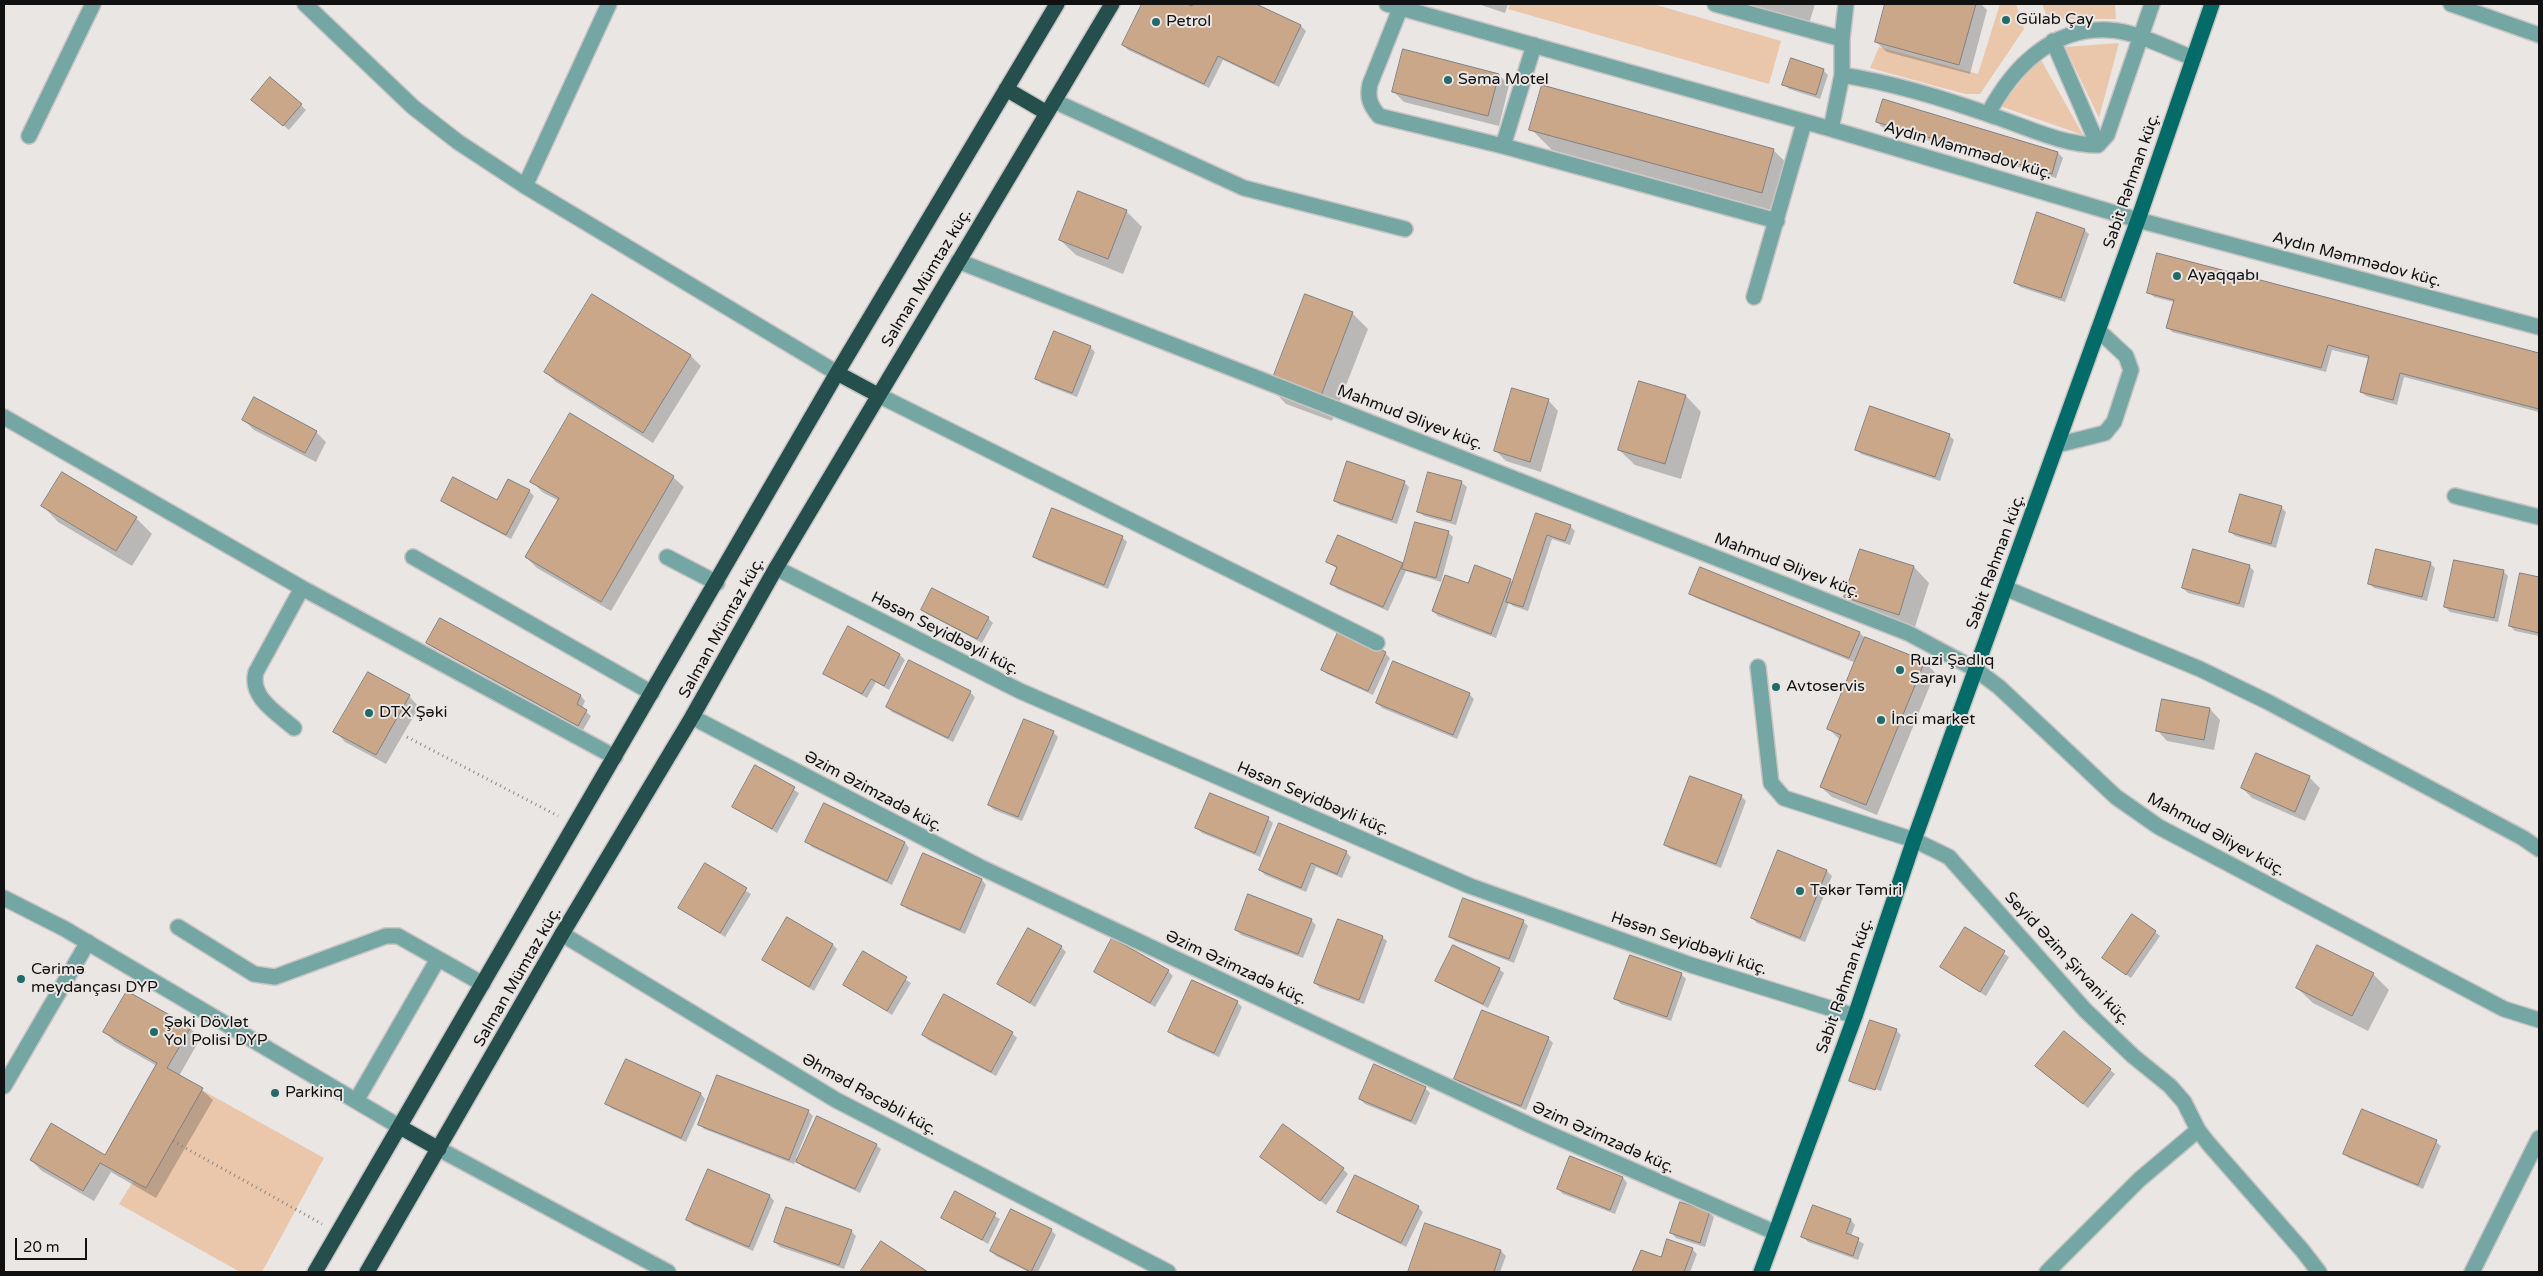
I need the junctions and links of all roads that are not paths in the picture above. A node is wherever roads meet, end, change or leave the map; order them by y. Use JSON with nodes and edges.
{"nodes":[{"id":1,"x":93,"y":4,"type":"edge"},
{"id":2,"x":305,"y":4,"type":"edge"},
{"id":3,"x":609,"y":4,"type":"edge"},
{"id":4,"x":1057,"y":4,"type":"edge"},
{"id":5,"x":1112,"y":4,"type":"edge"},
{"id":6,"x":1715,"y":4,"type":"edge"},
{"id":7,"x":1846,"y":4,"type":"edge"},
{"id":8,"x":2152,"y":4,"type":"edge"},
{"id":9,"x":2212,"y":4,"type":"edge"},
{"id":10,"x":2451,"y":4,"type":"edge"},
{"id":11,"x":1397,"y":5,"type":"edge"},
{"id":12,"x":2539,"y":35,"type":"edge"},
{"id":13,"x":1842,"y":39,"type":"junction"},
{"id":14,"x":2142,"y":39,"type":"junction"},
{"id":15,"x":2053,"y":41,"type":"junction"},
{"id":16,"x":1534,"y":45,"type":"junction"},
{"id":17,"x":2193,"y":58,"type":"junction"},
{"id":18,"x":1842,"y":75,"type":"junction"},
{"id":19,"x":1006,"y":89,"type":"junction"},
{"id":20,"x":1051,"y":107,"type":"junction"},
{"id":21,"x":1988,"y":114,"type":"junction"},
{"id":22,"x":1804,"y":123,"type":"junction"},
{"id":23,"x":1831,"y":129,"type":"junction"},
{"id":24,"x":29,"y":136,"type":"dead end"},
{"id":25,"x":1503,"y":146,"type":"junction"},
{"id":26,"x":2098,"y":146,"type":"junction"},
{"id":27,"x":525,"y":186,"type":"junction"},
{"id":28,"x":2138,"y":220,"type":"junction"},
{"id":29,"x":1777,"y":221,"type":"junction"},
{"id":30,"x":1405,"y":229,"type":"dead end"},
{"id":31,"x":958,"y":261,"type":"junction"},
{"id":32,"x":1754,"y":297,"type":"dead end"},
{"id":33,"x":2539,"y":327,"type":"edge"},
{"id":34,"x":2098,"y":330,"type":"junction"},
{"id":35,"x":837,"y":373,"type":"junction"},
{"id":36,"x":878,"y":395,"type":"junction"},
{"id":37,"x":4,"y":417,"type":"edge"},
{"id":38,"x":2057,"y":445,"type":"junction"},
{"id":39,"x":2455,"y":496,"type":"dead end"},
{"id":40,"x":2539,"y":518,"type":"edge"},
{"id":41,"x":413,"y":557,"type":"dead end"},
{"id":42,"x":667,"y":557,"type":"dead end"},
{"id":43,"x":776,"y":568,"type":"junction"},
{"id":44,"x":717,"y":583,"type":"junction"},
{"id":45,"x":302,"y":588,"type":"junction"},
{"id":46,"x":2005,"y":588,"type":"junction"},
{"id":47,"x":1377,"y":643,"type":"dead end"},
{"id":48,"x":1758,"y":667,"type":"dead end"},
{"id":49,"x":1976,"y":669,"type":"junction"},
{"id":50,"x":652,"y":693,"type":"junction"},
{"id":51,"x":692,"y":717,"type":"junction"},
{"id":52,"x":294,"y":728,"type":"dead end"},
{"id":53,"x":615,"y":757,"type":"junction"},
{"id":54,"x":1914,"y":840,"type":"junction"},
{"id":55,"x":2539,"y":849,"type":"edge"},
{"id":56,"x":4,"y":898,"type":"edge"},
{"id":57,"x":178,"y":927,"type":"dead end"},
{"id":58,"x":562,"y":934,"type":"junction"},
{"id":59,"x":88,"y":942,"type":"junction"},
{"id":60,"x":438,"y":959,"type":"junction"},
{"id":61,"x":483,"y":984,"type":"junction"},
{"id":62,"x":1855,"y":1016,"type":"junction"},
{"id":63,"x":2539,"y":1020,"type":"edge"},
{"id":64,"x":4,"y":1086,"type":"edge"},
{"id":65,"x":356,"y":1101,"type":"junction"},
{"id":66,"x":400,"y":1127,"type":"junction"},
{"id":67,"x":2198,"y":1130,"type":"junction"},
{"id":68,"x":2539,"y":1138,"type":"edge"},
{"id":69,"x":438,"y":1149,"type":"junction"},
{"id":70,"x":1774,"y":1232,"type":"junction"},
{"id":71,"x":314,"y":1272,"type":"edge"},
{"id":72,"x":367,"y":1272,"type":"edge"},
{"id":73,"x":668,"y":1272,"type":"edge"},
{"id":74,"x":1168,"y":1272,"type":"edge"},
{"id":75,"x":1761,"y":1272,"type":"edge"},
{"id":76,"x":2047,"y":1272,"type":"edge"},
{"id":77,"x":2319,"y":1272,"type":"edge"},
{"id":78,"x":2472,"y":1272,"type":"edge"}],
"edges":[{"from":1,"to":24,"type":"street"},
{"from":2,"to":27,"type":"street"},
{"from":3,"to":27,"type":"street"},
{"from":4,"to":19,"type":"highway"},
{"from":5,"to":20,"type":"highway","name":"Salman Mümtaz küç."},
{"from":6,"to":13,"type":"street"},
{"from":7,"to":13,"type":"street"},
{"from":8,"to":14,"type":"street"},
{"from":9,"to":17,"type":"main road","name":"Sabit Rəhman küç."},
{"from":10,"to":12,"type":"street"},
{"from":11,"to":16,"type":"street","name":"Aydın Məmmədov küç."},
{"from":11,"to":25,"type":"street"},
{"from":13,"to":18,"type":"street"},
{"from":14,"to":15,"type":"street"},
{"from":14,"to":17,"type":"street"},
{"from":14,"to":26,"type":"street"},
{"from":15,"to":21,"type":"street"},
{"from":15,"to":26,"type":"street"},
{"from":16,"to":22,"type":"street","name":"Aydın Məmmədov küç."},
{"from":16,"to":25,"type":"street"},
{"from":17,"to":28,"type":"main road","name":"Sabit Rəhman küç."},
{"from":18,"to":21,"type":"street"},
{"from":18,"to":23,"type":"street"},
{"from":19,"to":20,"type":"highway"},
{"from":19,"to":35,"type":"highway"},
{"from":20,"to":30,"type":"street"},
{"from":20,"to":31,"type":"highway","name":"Salman Mümtaz küç."},
{"from":21,"to":26,"type":"street"},
{"from":22,"to":23,"type":"street","name":"Aydın Məmmədov küç."},
{"from":22,"to":29,"type":"street"},
{"from":23,"to":28,"type":"street","name":"Aydın Məmmədov küç."},
{"from":25,"to":29,"type":"street"},
{"from":27,"to":35,"type":"street"},
{"from":28,"to":33,"type":"street","name":"Aydın Məmmədov küç."},
{"from":28,"to":34,"type":"main road","name":"Sabit Rəhman küç."},
{"from":29,"to":32,"type":"street"},
{"from":31,"to":36,"type":"highway","name":"Salman Mümtaz küç."},
{"from":31,"to":49,"type":"street","name":"Mahmud Əliyev küç."},
{"from":34,"to":38,"type":"main road","name":"Sabit Rəhman küç."},
{"from":34,"to":38,"type":"street"},
{"from":35,"to":36,"type":"highway"},
{"from":35,"to":44,"type":"highway"},
{"from":36,"to":43,"type":"highway","name":"Salman Mümtaz küç."},
{"from":36,"to":47,"type":"street"},
{"from":37,"to":45,"type":"street"},
{"from":38,"to":46,"type":"main road","name":"Sabit Rəhman küç."},
{"from":39,"to":40,"type":"street"},
{"from":41,"to":50,"type":"street"},
{"from":42,"to":44,"type":"street"},
{"from":43,"to":51,"type":"highway","name":"Salman Mümtaz küç."},
{"from":43,"to":62,"type":"street","name":"Həsən Seyidbəyli küç."},
{"from":44,"to":50,"type":"highway"},
{"from":45,"to":52,"type":"street"},
{"from":45,"to":53,"type":"street"},
{"from":46,"to":49,"type":"main road","name":"Sabit Rəhman küç."},
{"from":46,"to":55,"type":"street"},
{"from":48,"to":54,"type":"street","name":"Seyid Əzim Şirvani küç."},
{"from":49,"to":54,"type":"main road","name":"Sabit Rəhman küç."},
{"from":49,"to":63,"type":"street","name":"Mahmud Əliyev küç."},
{"from":50,"to":53,"type":"highway"},
{"from":51,"to":58,"type":"highway","name":"Salman Mümtaz küç."},
{"from":51,"to":70,"type":"street","name":"Əzim Əzimzadə küç."},
{"from":53,"to":61,"type":"highway"},
{"from":54,"to":62,"type":"main road","name":"Sabit Rəhman küç."},
{"from":54,"to":67,"type":"street","name":"Seyid Əzim Şirvani küç."},
{"from":56,"to":59,"type":"street"},
{"from":57,"to":60,"type":"street"},
{"from":58,"to":69,"type":"highway","name":"Salman Mümtaz küç."},
{"from":58,"to":74,"type":"street","name":"Əhməd Rəcəbli küç."},
{"from":59,"to":64,"type":"street"},
{"from":59,"to":65,"type":"street"},
{"from":60,"to":61,"type":"street"},
{"from":60,"to":65,"type":"street"},
{"from":61,"to":66,"type":"highway"},
{"from":62,"to":70,"type":"main road","name":"Sabit Rəhman küç."},
{"from":65,"to":66,"type":"street"},
{"from":66,"to":69,"type":"highway"},
{"from":66,"to":71,"type":"highway"},
{"from":67,"to":76,"type":"street"},
{"from":67,"to":77,"type":"street","name":"Seyid Əzim Şirvani küç."},
{"from":68,"to":78,"type":"street"},
{"from":69,"to":72,"type":"highway","name":"Salman Mümtaz küç."},
{"from":69,"to":73,"type":"street"},
{"from":70,"to":75,"type":"main road","name":"Sabit Rəhman küç."}]}
